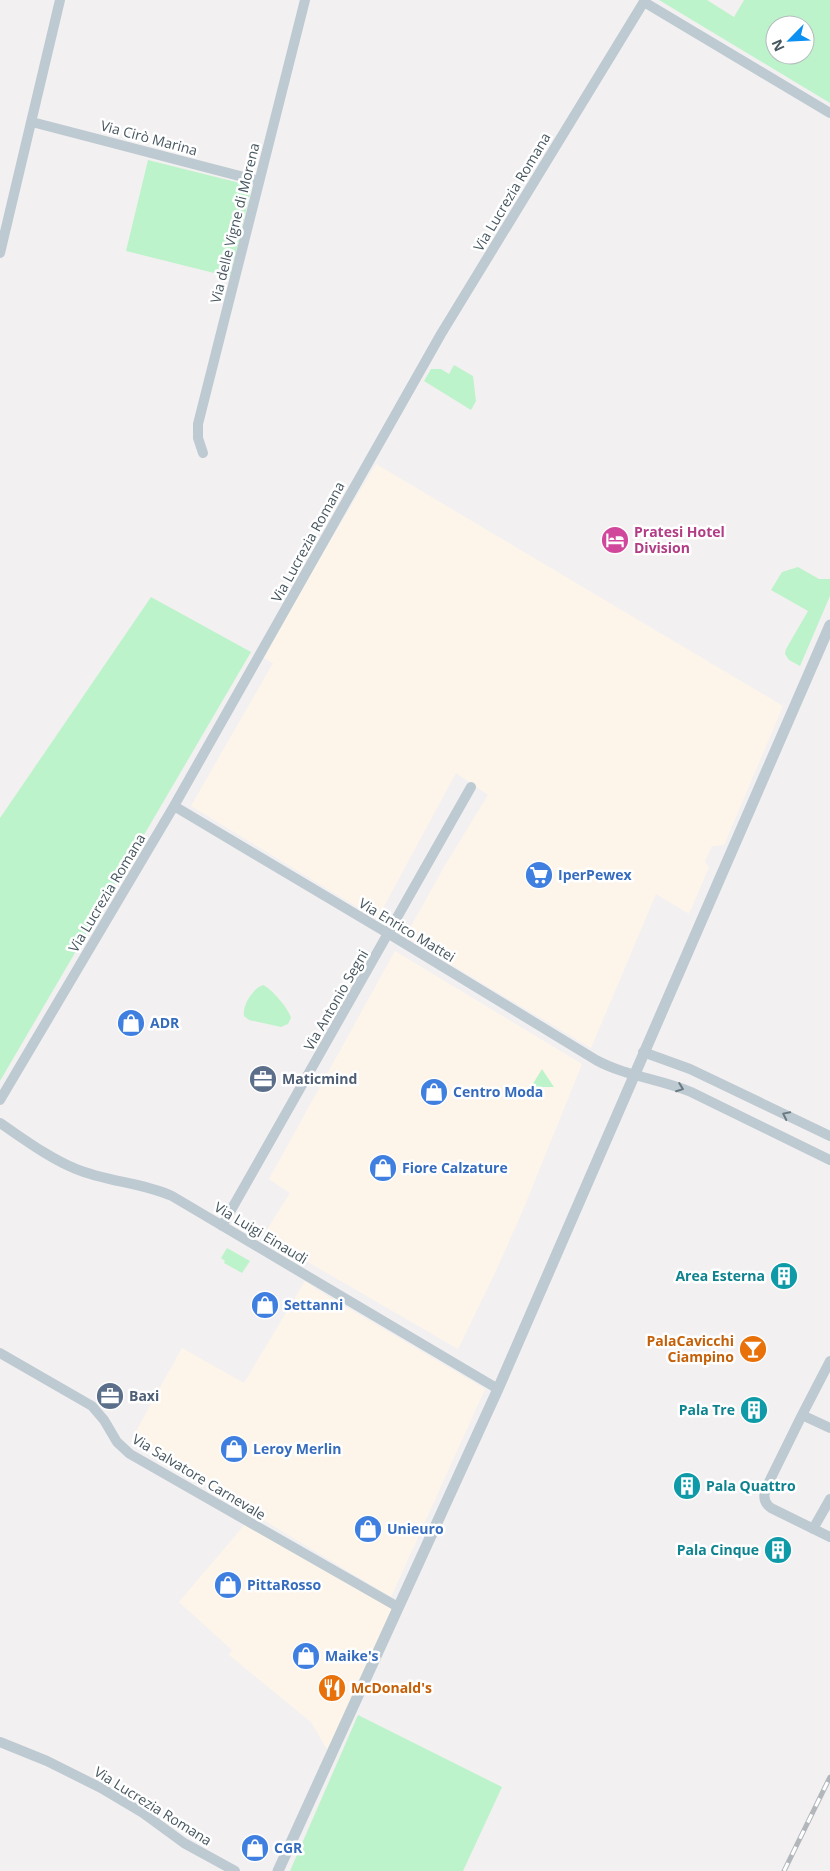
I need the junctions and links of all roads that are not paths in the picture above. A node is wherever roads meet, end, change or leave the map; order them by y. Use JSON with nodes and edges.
{"nodes":[{"id":1,"x":60,"y":0,"type":"edge"},
{"id":2,"x":305,"y":0,"type":"edge"},
{"id":3,"x":644,"y":1,"type":"edge"},
{"id":4,"x":830,"y":113,"type":"edge"},
{"id":5,"x":32,"y":122,"type":"junction"},
{"id":6,"x":259,"y":181,"type":"junction"},
{"id":7,"x":0,"y":253,"type":"edge"},
{"id":8,"x":203,"y":453,"type":"dead end"},
{"id":9,"x":830,"y":625,"type":"edge"},
{"id":10,"x":471,"y":787,"type":"dead end"},
{"id":11,"x":174,"y":806,"type":"junction"},
{"id":12,"x":389,"y":934,"type":"junction"},
{"id":13,"x":643,"y":1052,"type":"junction"},
{"id":14,"x":631,"y":1074,"type":"junction"},
{"id":15,"x":0,"y":1100,"type":"edge"},
{"id":16,"x":0,"y":1123,"type":"edge"},
{"id":17,"x":830,"y":1136,"type":"edge"},
{"id":18,"x":830,"y":1160,"type":"edge"},
{"id":19,"x":222,"y":1226,"type":"junction"},
{"id":20,"x":0,"y":1353,"type":"edge"},
{"id":21,"x":830,"y":1360,"type":"edge"},
{"id":22,"x":498,"y":1389,"type":"junction"},
{"id":23,"x":802,"y":1415,"type":"junction"},
{"id":24,"x":830,"y":1428,"type":"edge"},
{"id":25,"x":830,"y":1499,"type":"edge"},
{"id":26,"x":813,"y":1529,"type":"junction"},
{"id":27,"x":830,"y":1537,"type":"edge"},
{"id":28,"x":398,"y":1608,"type":"junction"},
{"id":29,"x":0,"y":1742,"type":"edge"},
{"id":30,"x":235,"y":1871,"type":"edge"},
{"id":31,"x":278,"y":1871,"type":"edge"}],
"edges":[{"from":1,"to":5,"type":"street"},
{"from":2,"to":6,"type":"street","name":"Via delle Vigne di Morena"},
{"from":3,"to":4,"type":"street"},
{"from":3,"to":11,"type":"street","name":"Via Lucrezia Romana"},
{"from":5,"to":6,"type":"street","name":"Via Cirò Marina"},
{"from":5,"to":7,"type":"street"},
{"from":6,"to":8,"type":"street","name":"Via delle Vigne di Morena"},
{"from":9,"to":13,"type":"street"},
{"from":10,"to":12,"type":"street","name":"Via Antonio Segni"},
{"from":11,"to":12,"type":"street","name":"Via Enrico Mattei"},
{"from":11,"to":15,"type":"street","name":"Via Lucrezia Romana"},
{"from":12,"to":14,"type":"street","name":"Via Enrico Mattei"},
{"from":12,"to":19,"type":"street","name":"Via Antonio Segni"},
{"from":13,"to":14,"type":"street"},
{"from":17,"to":13,"type":"street","one_way":true},
{"from":14,"to":18,"type":"street","name":"Via Enrico Mattei","one_way":true},
{"from":14,"to":22,"type":"street"},
{"from":16,"to":19,"type":"street","name":"Via Luigi Einaudi"},
{"from":19,"to":22,"type":"street","name":"Via Luigi Einaudi"},
{"from":20,"to":28,"type":"street","name":"Via Salvatore Carnevale"},
{"from":21,"to":23,"type":"street"},
{"from":22,"to":28,"type":"street"},
{"from":23,"to":24,"type":"street"},
{"from":23,"to":26,"type":"street"},
{"from":25,"to":26,"type":"street"},
{"from":26,"to":27,"type":"street"},
{"from":28,"to":31,"type":"street"},
{"from":29,"to":30,"type":"street","name":"Via Lucrezia Romana"}]}
